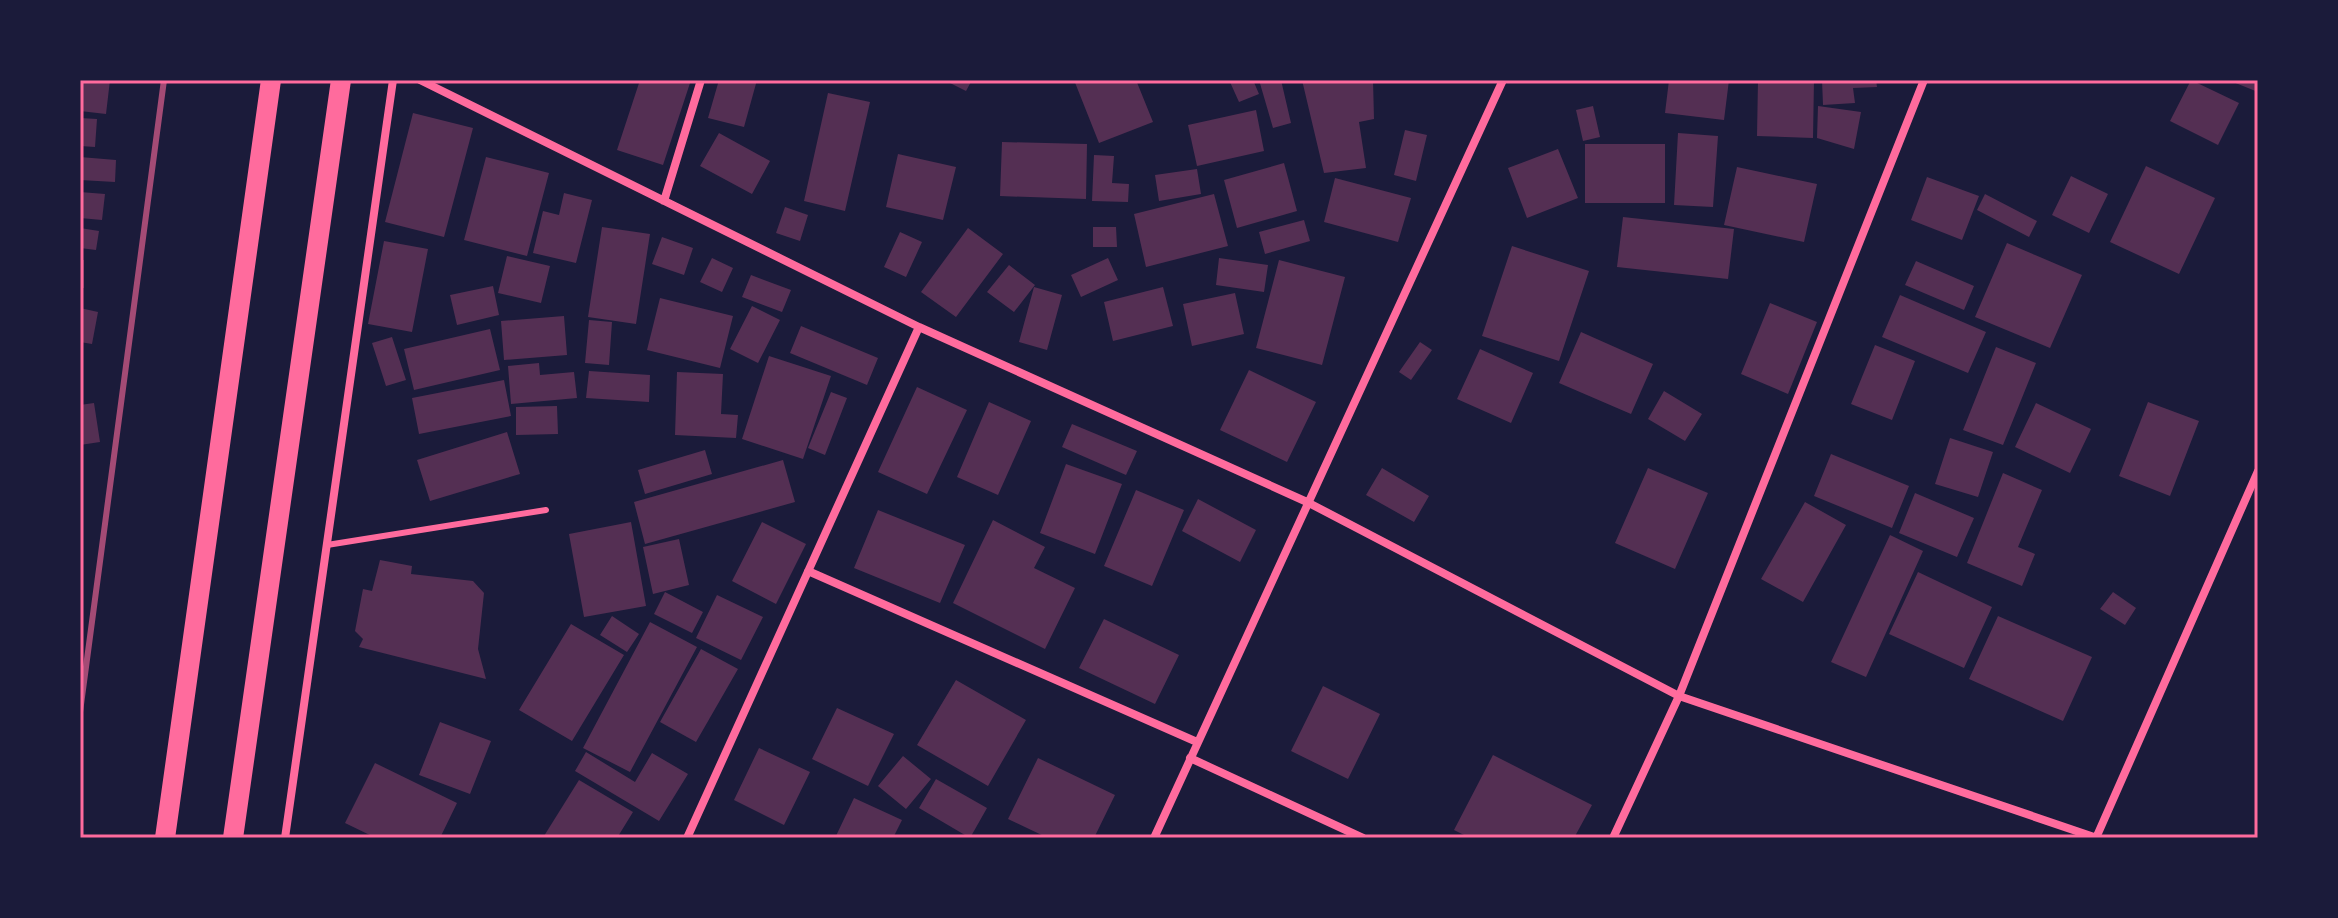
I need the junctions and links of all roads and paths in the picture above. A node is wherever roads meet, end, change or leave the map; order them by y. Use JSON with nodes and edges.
{"nodes":[{"id":1,"x":271,"y":80,"type":"edge"},
{"id":2,"x":341,"y":80,"type":"edge"},
{"id":3,"x":393,"y":80,"type":"edge"},
{"id":4,"x":420,"y":80,"type":"edge"},
{"id":5,"x":701,"y":80,"type":"edge"},
{"id":6,"x":1503,"y":80,"type":"edge"},
{"id":7,"x":1924,"y":80,"type":"edge"},
{"id":8,"x":664,"y":201,"type":"junction"},
{"id":9,"x":919,"y":327,"type":"junction"},
{"id":10,"x":2258,"y":471,"type":"edge"},
{"id":11,"x":1307,"y":502,"type":"junction"},
{"id":12,"x":546,"y":510,"type":"dead end"},
{"id":13,"x":327,"y":545,"type":"junction"},
{"id":14,"x":808,"y":571,"type":"junction"},
{"id":15,"x":1679,"y":696,"type":"junction"},
{"id":16,"x":1197,"y":742,"type":"junction"},
{"id":17,"x":1190,"y":758,"type":"junction"},
{"id":18,"x":165,"y":838,"type":"edge"},
{"id":19,"x":233,"y":838,"type":"edge"},
{"id":20,"x":285,"y":838,"type":"edge"},
{"id":21,"x":687,"y":838,"type":"edge"},
{"id":22,"x":1154,"y":838,"type":"edge"},
{"id":23,"x":1363,"y":838,"type":"edge"},
{"id":24,"x":1613,"y":838,"type":"edge"},
{"id":25,"x":2097,"y":838,"type":"edge"}],
"edges":[{"from":1,"to":18,"type":"main road"},
{"from":2,"to":19,"type":"main road"},
{"from":3,"to":13,"type":"street"},
{"from":4,"to":8,"type":"street"},
{"from":5,"to":8,"type":"street"},
{"from":6,"to":11,"type":"street"},
{"from":7,"to":15,"type":"street"},
{"from":8,"to":9,"type":"street"},
{"from":9,"to":11,"type":"street"},
{"from":9,"to":14,"type":"street"},
{"from":10,"to":25,"type":"street"},
{"from":11,"to":15,"type":"street"},
{"from":11,"to":16,"type":"street"},
{"from":12,"to":13,"type":"lane"},
{"from":13,"to":20,"type":"street"},
{"from":14,"to":16,"type":"street"},
{"from":14,"to":21,"type":"street"},
{"from":15,"to":24,"type":"street"},
{"from":15,"to":25,"type":"street"},
{"from":16,"to":17,"type":"street"},
{"from":17,"to":22,"type":"street"},
{"from":17,"to":23,"type":"street"}]}
